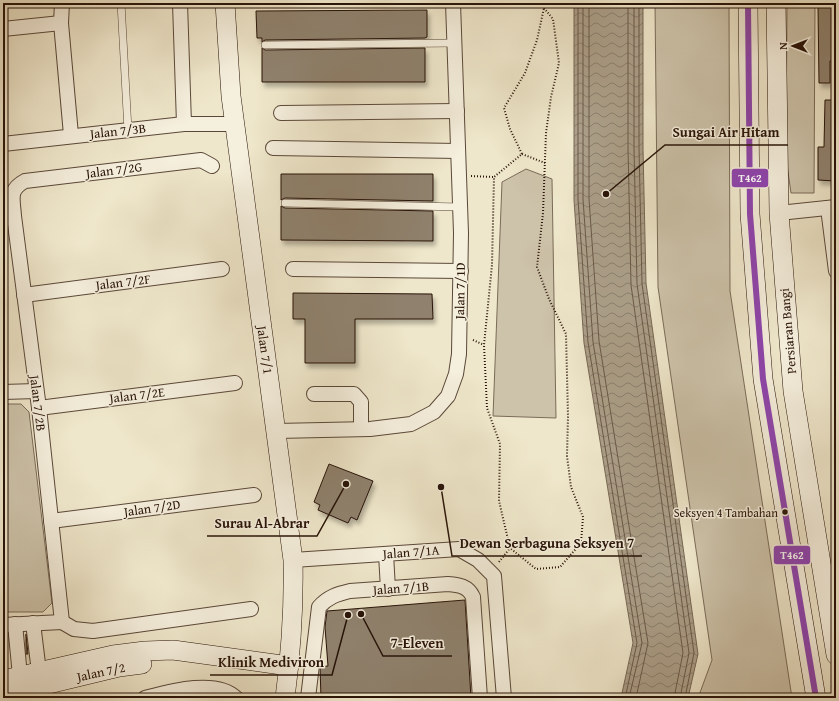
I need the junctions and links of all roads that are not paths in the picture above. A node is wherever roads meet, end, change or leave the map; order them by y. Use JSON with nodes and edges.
{"nodes":[{"id":1,"x":62,"y":3,"type":"edge"},
{"id":2,"x":121,"y":3,"type":"edge"},
{"id":3,"x":180,"y":3,"type":"edge"},
{"id":4,"x":225,"y":3,"type":"edge"},
{"id":5,"x":453,"y":3,"type":"edge"},
{"id":6,"x":748,"y":3,"type":"edge"},
{"id":7,"x":776,"y":3,"type":"edge"},
{"id":8,"x":61,"y":23,"type":"junction"},
{"id":9,"x":3,"y":29,"type":"edge"},
{"id":10,"x":455,"y":43,"type":"junction"},
{"id":11,"x":265,"y":45,"type":"dead end"},
{"id":12,"x":457,"y":112,"type":"junction"},
{"id":13,"x":281,"y":113,"type":"dead end"},
{"id":14,"x":184,"y":124,"type":"junction"},
{"id":15,"x":234,"y":124,"type":"junction"},
{"id":16,"x":128,"y":130,"type":"junction"},
{"id":17,"x":71,"y":135,"type":"junction"},
{"id":18,"x":3,"y":144,"type":"edge"},
{"id":19,"x":273,"y":148,"type":"dead end"},
{"id":20,"x":458,"y":151,"type":"junction"},
{"id":21,"x":212,"y":166,"type":"dead end"},
{"id":22,"x":16,"y":186,"type":"joint"},
{"id":23,"x":285,"y":203,"type":"dead end"},
{"id":24,"x":460,"y":206,"type":"junction"},
{"id":25,"x":832,"y":208,"type":"edge"},
{"id":26,"x":779,"y":212,"type":"junction"},
{"id":27,"x":222,"y":269,"type":"dead end"},
{"id":28,"x":293,"y":269,"type":"dead end"},
{"id":29,"x":460,"y":271,"type":"junction"},
{"id":30,"x":836,"y":271,"type":"edge"},
{"id":31,"x":24,"y":295,"type":"junction"},
{"id":32,"x":235,"y":383,"type":"dead end"},
{"id":33,"x":36,"y":391,"type":"junction"},
{"id":34,"x":3,"y":392,"type":"edge"},
{"id":35,"x":314,"y":394,"type":"dead end"},
{"id":36,"x":39,"y":408,"type":"junction"},
{"id":37,"x":361,"y":429,"type":"junction"},
{"id":38,"x":276,"y":431,"type":"junction"},
{"id":39,"x":254,"y":495,"type":"dead end"},
{"id":40,"x":51,"y":521,"type":"junction"},
{"id":41,"x":386,"y":554,"type":"junction"},
{"id":42,"x":293,"y":560,"type":"junction"},
{"id":43,"x":388,"y":588,"type":"junction"},
{"id":44,"x":251,"y":609,"type":"dead end"},
{"id":45,"x":62,"y":622,"type":"junction"},
{"id":46,"x":33,"y":623,"type":"junction"},
{"id":47,"x":9,"y":624,"type":"edge"},
{"id":48,"x":836,"y":655,"type":"edge"},
{"id":49,"x":289,"y":666,"type":"junction"},
{"id":50,"x":11,"y":678,"type":"edge"},
{"id":51,"x":39,"y":685,"type":"edge"},
{"id":52,"x":3,"y":695,"type":"edge"},
{"id":53,"x":145,"y":698,"type":"edge"},
{"id":54,"x":236,"y":698,"type":"edge"},
{"id":55,"x":285,"y":698,"type":"edge"},
{"id":56,"x":308,"y":698,"type":"edge"},
{"id":57,"x":480,"y":698,"type":"edge"},
{"id":58,"x":504,"y":698,"type":"edge"},
{"id":59,"x":816,"y":698,"type":"edge"}],
"edges":[{"from":1,"to":8,"type":"street"},
{"from":2,"to":16,"type":"lane"},
{"from":3,"to":14,"type":"street"},
{"from":4,"to":15,"type":"main road","name":"Jalan 7/1"},
{"from":5,"to":10,"type":"street","name":"Jalan 7/1D"},
{"from":6,"to":59,"type":"main road"},
{"from":7,"to":26,"type":"main road","name":"Persiaran Bangi"},
{"from":8,"to":9,"type":"street"},
{"from":8,"to":17,"type":"street"},
{"from":10,"to":11,"type":"lane"},
{"from":10,"to":12,"type":"street","name":"Jalan 7/1D"},
{"from":12,"to":13,"type":"street"},
{"from":12,"to":20,"type":"street","name":"Jalan 7/1D"},
{"from":14,"to":15,"type":"street","name":"Jalan 7/3B"},
{"from":14,"to":16,"type":"street","name":"Jalan 7/3B"},
{"from":15,"to":38,"type":"main road","name":"Jalan 7/1"},
{"from":16,"to":17,"type":"street","name":"Jalan 7/3B"},
{"from":17,"to":18,"type":"street","name":"Jalan 7/3B"},
{"from":19,"to":20,"type":"street"},
{"from":20,"to":24,"type":"street","name":"Jalan 7/1D"},
{"from":21,"to":22,"type":"street","name":"Jalan 7/2G"},
{"from":22,"to":31,"type":"street","name":"Jalan 7/2B"},
{"from":23,"to":24,"type":"lane"},
{"from":24,"to":29,"type":"street","name":"Jalan 7/1D"},
{"from":25,"to":26,"type":"street"},
{"from":25,"to":30,"type":"street"},
{"from":26,"to":48,"type":"main road","name":"Persiaran Bangi"},
{"from":27,"to":31,"type":"street","name":"Jalan 7/2F"},
{"from":28,"to":29,"type":"street"},
{"from":29,"to":37,"type":"street","name":"Jalan 7/1D"},
{"from":31,"to":33,"type":"street","name":"Jalan 7/2B"},
{"from":32,"to":36,"type":"street","name":"Jalan 7/2E"},
{"from":33,"to":34,"type":"street"},
{"from":33,"to":36,"type":"street","name":"Jalan 7/2B"},
{"from":35,"to":37,"type":"street"},
{"from":36,"to":40,"type":"street","name":"Jalan 7/2B"},
{"from":37,"to":38,"type":"street","name":"Jalan 7/1D"},
{"from":38,"to":42,"type":"main road","name":"Jalan 7/1"},
{"from":39,"to":40,"type":"street","name":"Jalan 7/2D"},
{"from":40,"to":45,"type":"street","name":"Jalan 7/2B"},
{"from":41,"to":42,"type":"street","name":"Jalan 7/1A"},
{"from":41,"to":43,"type":"street"},
{"from":41,"to":58,"type":"street","name":"Jalan 7/1A"},
{"from":42,"to":49,"type":"main road","name":"Jalan 7/1"},
{"from":43,"to":56,"type":"street","name":"Jalan 7/1B"},
{"from":43,"to":57,"type":"street","name":"Jalan 7/1B"},
{"from":44,"to":45,"type":"street"},
{"from":45,"to":46,"type":"street"},
{"from":46,"to":47,"type":"street"},
{"from":46,"to":51,"type":"street"},
{"from":47,"to":50,"type":"street"},
{"from":49,"to":51,"type":"main road","name":"Jalan 7/2"},
{"from":49,"to":55,"type":"main road","name":"Jalan 7/1"},
{"from":50,"to":51,"type":"main road","name":"Jalan 7/2"},
{"from":51,"to":52,"type":"main road","name":"Jalan 7/2"},
{"from":53,"to":54,"type":"street"}]}
